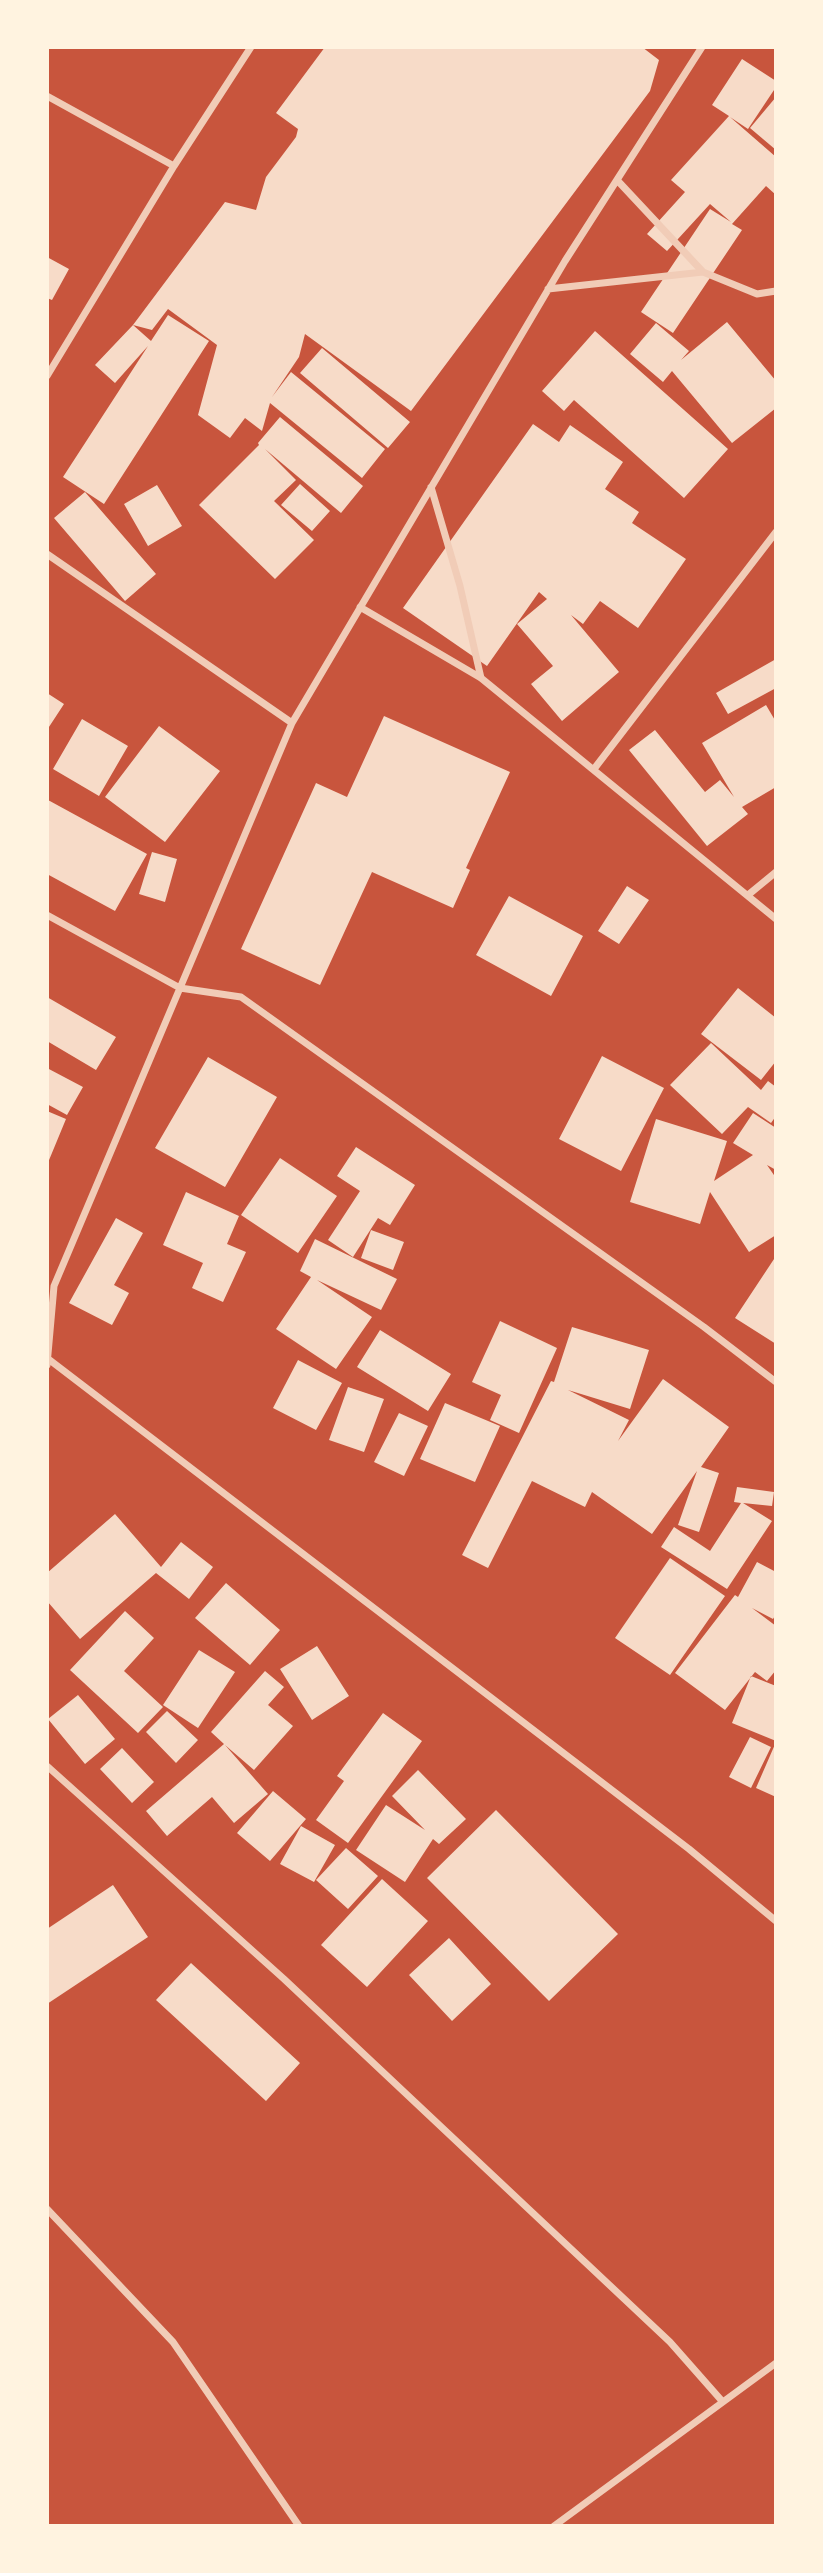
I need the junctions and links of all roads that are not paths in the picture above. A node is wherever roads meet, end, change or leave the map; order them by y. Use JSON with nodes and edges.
{"nodes":[{"id":1,"x":251,"y":47,"type":"edge"},
{"id":2,"x":702,"y":47,"type":"edge"},
{"id":3,"x":47,"y":96,"type":"edge"},
{"id":4,"x":174,"y":166,"type":"junction"},
{"id":5,"x":617,"y":180,"type":"junction"},
{"id":6,"x":703,"y":272,"type":"junction"},
{"id":7,"x":548,"y":289,"type":"junction"},
{"id":8,"x":776,"y":291,"type":"edge"},
{"id":9,"x":47,"y":376,"type":"edge"},
{"id":10,"x":431,"y":487,"type":"junction"},
{"id":11,"x":776,"y":533,"type":"edge"},
{"id":12,"x":47,"y":554,"type":"edge"},
{"id":13,"x":360,"y":607,"type":"junction"},
{"id":14,"x":481,"y":678,"type":"junction"},
{"id":15,"x":292,"y":723,"type":"junction"},
{"id":16,"x":594,"y":769,"type":"junction"},
{"id":17,"x":776,"y":872,"type":"edge"},
{"id":18,"x":748,"y":895,"type":"junction"},
{"id":19,"x":47,"y":915,"type":"edge"},
{"id":20,"x":776,"y":919,"type":"edge"},
{"id":21,"x":180,"y":988,"type":"junction"},
{"id":22,"x":48,"y":1358,"type":"edge"},
{"id":23,"x":47,"y":1365,"type":"edge"},
{"id":24,"x":776,"y":1382,"type":"edge"},
{"id":25,"x":47,"y":1766,"type":"edge"},
{"id":26,"x":776,"y":1921,"type":"edge"},
{"id":27,"x":47,"y":2209,"type":"edge"},
{"id":28,"x":776,"y":2363,"type":"edge"},
{"id":29,"x":722,"y":2401,"type":"junction"},
{"id":30,"x":299,"y":2526,"type":"edge"},
{"id":31,"x":554,"y":2526,"type":"edge"}],
"edges":[{"from":1,"to":4,"type":"street"},
{"from":2,"to":5,"type":"street"},
{"from":3,"to":4,"type":"street"},
{"from":4,"to":9,"type":"street"},
{"from":5,"to":6,"type":"street"},
{"from":5,"to":7,"type":"street"},
{"from":6,"to":7,"type":"street"},
{"from":6,"to":8,"type":"street"},
{"from":7,"to":10,"type":"street"},
{"from":10,"to":13,"type":"street"},
{"from":10,"to":14,"type":"street"},
{"from":11,"to":16,"type":"street"},
{"from":12,"to":15,"type":"street"},
{"from":13,"to":14,"type":"street"},
{"from":13,"to":15,"type":"street"},
{"from":14,"to":16,"type":"street"},
{"from":15,"to":21,"type":"street"},
{"from":16,"to":18,"type":"street"},
{"from":17,"to":18,"type":"street"},
{"from":18,"to":20,"type":"street"},
{"from":19,"to":21,"type":"street"},
{"from":21,"to":22,"type":"street"},
{"from":21,"to":24,"type":"street"},
{"from":22,"to":23,"type":"street"},
{"from":22,"to":26,"type":"street"},
{"from":25,"to":29,"type":"street"},
{"from":27,"to":30,"type":"street"},
{"from":28,"to":29,"type":"street"},
{"from":29,"to":31,"type":"street"}]}
